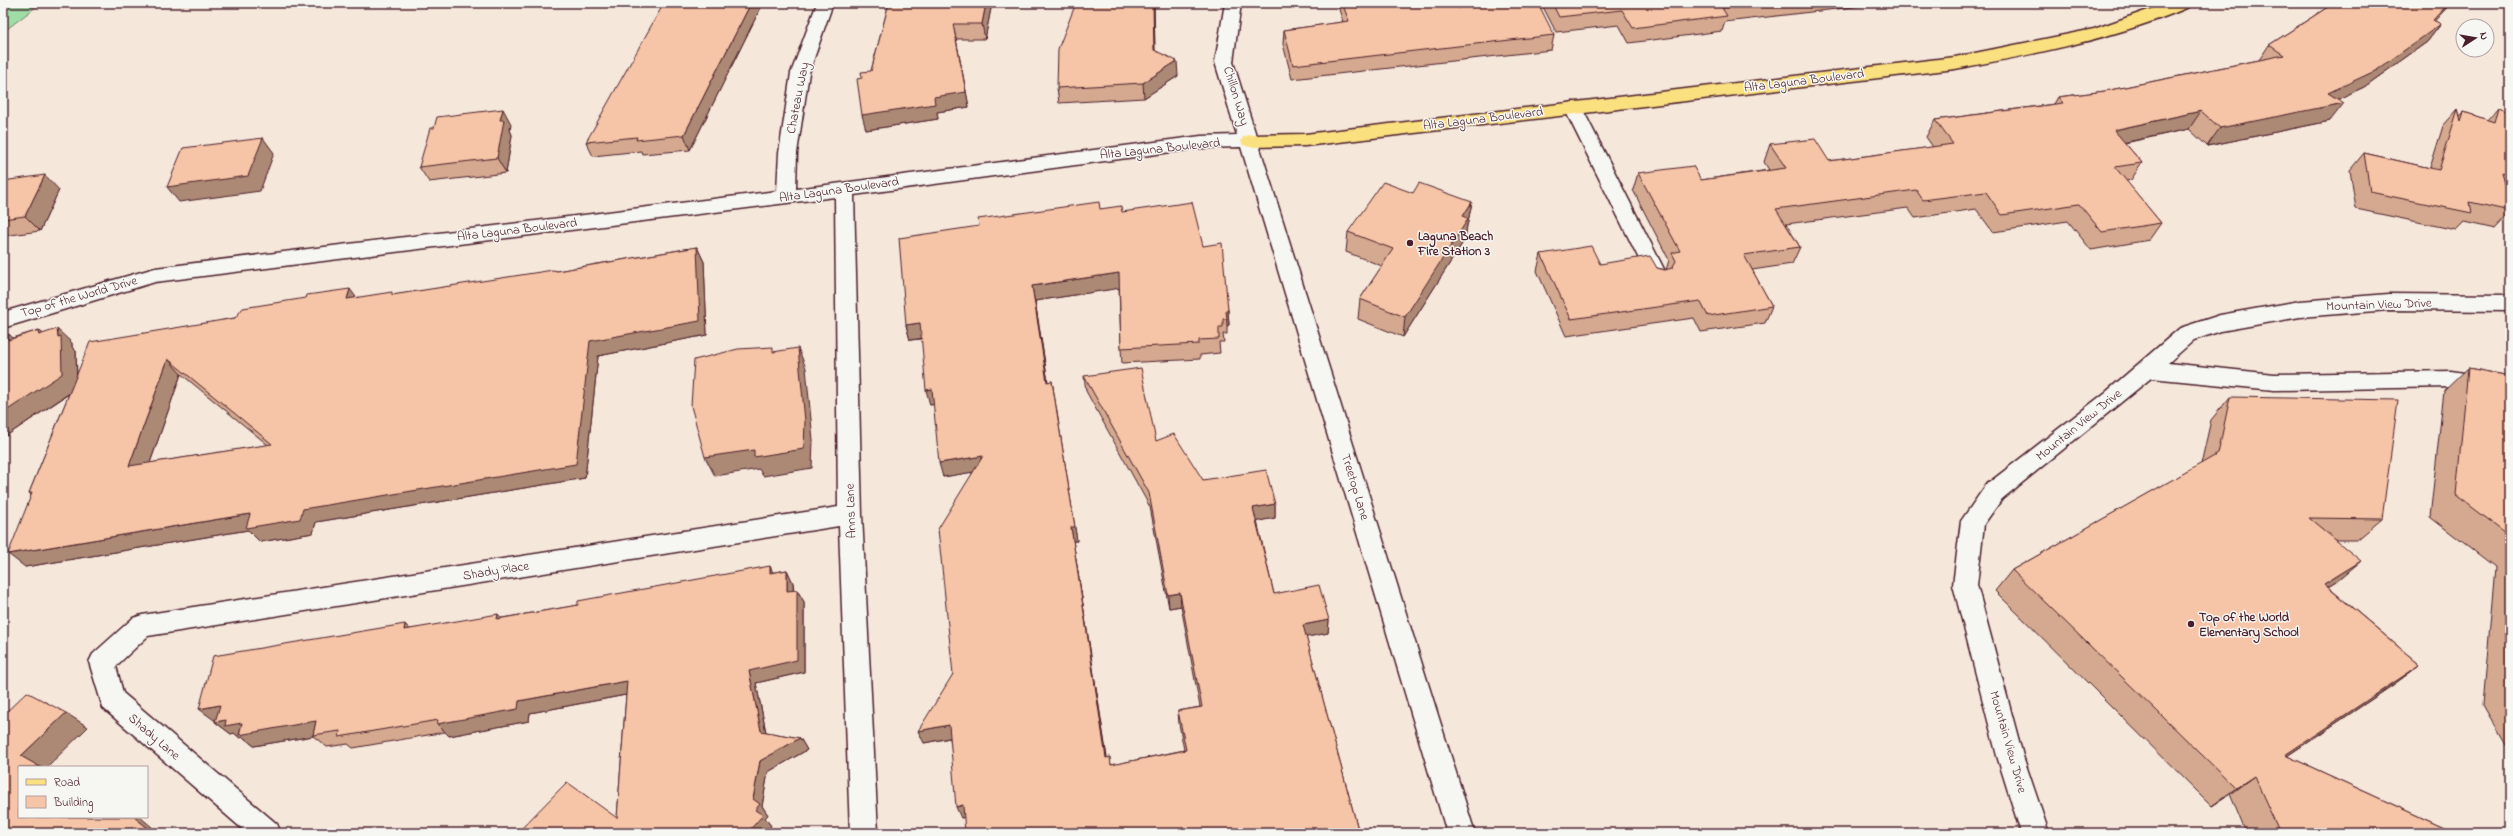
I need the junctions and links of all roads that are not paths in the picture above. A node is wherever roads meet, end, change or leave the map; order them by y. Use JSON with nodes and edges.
{"nodes":[{"id":1,"x":826,"y":3,"type":"edge"},
{"id":2,"x":1233,"y":3,"type":"edge"},
{"id":3,"x":2184,"y":3,"type":"edge"},
{"id":4,"x":1573,"y":108,"type":"junction"},
{"id":5,"x":1250,"y":141,"type":"junction"},
{"id":6,"x":844,"y":189,"type":"junction"},
{"id":7,"x":786,"y":197,"type":"junction"},
{"id":8,"x":156,"y":275,"type":"joint"},
{"id":9,"x":1659,"y":279,"type":"edge"},
{"id":10,"x":2510,"y":303,"type":"edge"},
{"id":11,"x":3,"y":320,"type":"edge"},
{"id":12,"x":2147,"y":368,"type":"junction"},
{"id":13,"x":2510,"y":388,"type":"edge"},
{"id":14,"x":850,"y":516,"type":"junction"},
{"id":15,"x":142,"y":626,"type":"joint"},
{"id":16,"x":267,"y":833,"type":"edge"},
{"id":17,"x":864,"y":833,"type":"edge"},
{"id":18,"x":1461,"y":833,"type":"edge"},
{"id":19,"x":2035,"y":833,"type":"edge"}],
"edges":[{"from":1,"to":7,"type":"street","name":"Chateau Way"},
{"from":2,"to":5,"type":"street","name":"Chillon Way"},
{"from":3,"to":4,"type":"main road","name":"Alta Laguna Boulevard"},
{"from":4,"to":5,"type":"main road","name":"Alta Laguna Boulevard"},
{"from":4,"to":9,"type":"street"},
{"from":5,"to":6,"type":"street","name":"Alta Laguna Boulevard"},
{"from":5,"to":18,"type":"street","name":"Treetop Lane"},
{"from":6,"to":7,"type":"street","name":"Alta Laguna Boulevard"},
{"from":6,"to":14,"type":"street","name":"Anns Lane"},
{"from":7,"to":8,"type":"street","name":"Alta Laguna Boulevard"},
{"from":8,"to":11,"type":"street","name":"Top of the World Drive"},
{"from":10,"to":12,"type":"street","name":"Mountain View Drive"},
{"from":12,"to":13,"type":"street"},
{"from":12,"to":19,"type":"street","name":"Mountain View Drive"},
{"from":14,"to":15,"type":"street","name":"Shady Place"},
{"from":14,"to":17,"type":"street","name":"Anns Lane"},
{"from":15,"to":16,"type":"street","name":"Shady Lane"}]}
